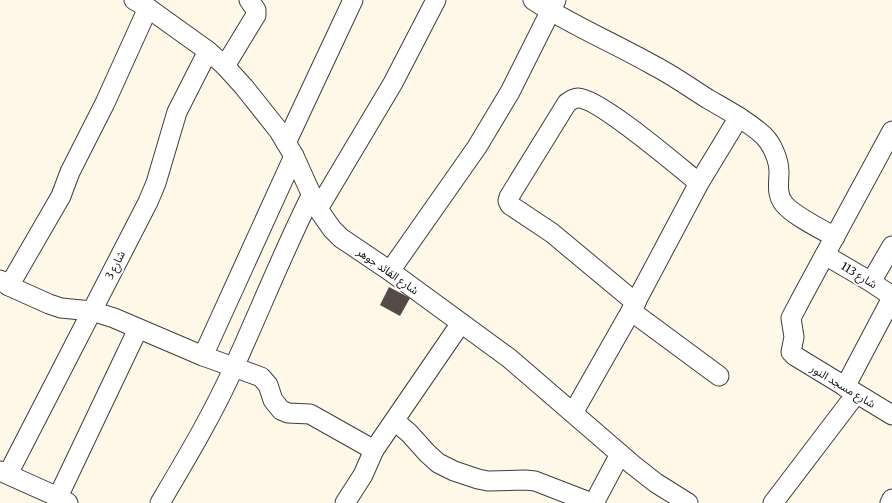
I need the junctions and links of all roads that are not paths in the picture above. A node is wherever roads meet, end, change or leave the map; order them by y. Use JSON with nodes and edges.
{"nodes":[{"id":1,"x":249,"y":0,"type":"edge"},
{"id":2,"x":353,"y":0,"type":"edge"},
{"id":3,"x":436,"y":0,"type":"edge"},
{"id":4,"x":534,"y":0,"type":"edge"},
{"id":5,"x":141,"y":4,"type":"edge"},
{"id":6,"x":553,"y":6,"type":"edge"},
{"id":7,"x":208,"y":51,"type":"junction"},
{"id":8,"x":225,"y":66,"type":"junction"},
{"id":9,"x":739,"y":117,"type":"junction"},
{"id":10,"x":892,"y":132,"type":"edge"},
{"id":11,"x":290,"y":150,"type":"junction"},
{"id":12,"x":699,"y":183,"type":"junction"},
{"id":13,"x":315,"y":202,"type":"junction"},
{"id":14,"x":835,"y":237,"type":"junction"},
{"id":15,"x":892,"y":246,"type":"edge"},
{"id":16,"x":825,"y":255,"type":"junction"},
{"id":17,"x":390,"y":271,"type":"junction"},
{"id":18,"x":871,"y":282,"type":"junction"},
{"id":19,"x":4,"y":283,"type":"edge"},
{"id":20,"x":892,"y":297,"type":"edge"},
{"id":21,"x":634,"y":307,"type":"junction"},
{"id":22,"x":92,"y":311,"type":"junction"},
{"id":23,"x":461,"y":323,"type":"junction"},
{"id":24,"x":138,"y":328,"type":"junction"},
{"id":25,"x":203,"y":356,"type":"junction"},
{"id":26,"x":234,"y":367,"type":"junction"},
{"id":27,"x":719,"y":376,"type":"dead end"},
{"id":28,"x":850,"y":390,"type":"junction"},
{"id":29,"x":573,"y":413,"type":"junction"},
{"id":30,"x":892,"y":415,"type":"edge"},
{"id":31,"x":395,"y":421,"type":"junction"},
{"id":32,"x":374,"y":450,"type":"junction"},
{"id":33,"x":620,"y":454,"type":"junction"},
{"id":34,"x":4,"y":472,"type":"edge"},
{"id":35,"x":892,"y":499,"type":"edge"},
{"id":36,"x":63,"y":500,"type":"edge"},
{"id":37,"x":160,"y":503,"type":"edge"},
{"id":38,"x":346,"y":503,"type":"edge"},
{"id":39,"x":593,"y":503,"type":"edge"},
{"id":40,"x":688,"y":503,"type":"edge"},
{"id":41,"x":773,"y":503,"type":"edge"},
{"id":42,"x":890,"y":503,"type":"edge"}],
"edges":[{"from":1,"to":8,"type":"street"},
{"from":2,"to":11,"type":"street"},
{"from":3,"to":13,"type":"street"},
{"from":4,"to":6,"type":"street"},
{"from":5,"to":7,"type":"street","name":"شارع القائد جوهر"},
{"from":5,"to":19,"type":"street"},
{"from":6,"to":9,"type":"street"},
{"from":6,"to":17,"type":"street"},
{"from":7,"to":8,"type":"street","name":"شارع القائد جوهر"},
{"from":7,"to":22,"type":"street","name":"شارع 3"},
{"from":8,"to":11,"type":"street","name":"شارع القائد جوهر"},
{"from":9,"to":12,"type":"street"},
{"from":9,"to":14,"type":"street"},
{"from":10,"to":14,"type":"street"},
{"from":11,"to":13,"type":"street","name":"شارع القائد جوهر"},
{"from":11,"to":25,"type":"street"},
{"from":12,"to":21,"type":"street"},
{"from":12,"to":21,"type":"street"},
{"from":13,"to":17,"type":"street","name":"شارع القائد جوهر"},
{"from":13,"to":26,"type":"street"},
{"from":14,"to":16,"type":"street"},
{"from":15,"to":18,"type":"street"},
{"from":16,"to":18,"type":"street","name":"شارع 113"},
{"from":16,"to":28,"type":"street","name":"شارع مسجد النور"},
{"from":17,"to":23,"type":"street","name":"شارع القائد جوهر"},
{"from":18,"to":20,"type":"street","name":"شارع 113"},
{"from":19,"to":22,"type":"street"},
{"from":20,"to":28,"type":"street"},
{"from":21,"to":27,"type":"street"},
{"from":21,"to":29,"type":"street"},
{"from":22,"to":24,"type":"street"},
{"from":22,"to":34,"type":"street","name":"شارع 3"},
{"from":23,"to":29,"type":"street","name":"شارع القائد جوهر"},
{"from":23,"to":31,"type":"street"},
{"from":24,"to":25,"type":"street"},
{"from":24,"to":36,"type":"street"},
{"from":25,"to":26,"type":"street"},
{"from":26,"to":32,"type":"street"},
{"from":26,"to":37,"type":"street"},
{"from":28,"to":30,"type":"street","name":"شارع مسجد النور"},
{"from":28,"to":41,"type":"street"},
{"from":29,"to":33,"type":"street","name":"شارع القائد جوهر"},
{"from":31,"to":32,"type":"street"},
{"from":31,"to":39,"type":"street"},
{"from":32,"to":38,"type":"street"},
{"from":33,"to":39,"type":"street"},
{"from":33,"to":40,"type":"street","name":"شارع القائد جوهر"},
{"from":34,"to":36,"type":"street"},
{"from":35,"to":42,"type":"street"}]}
